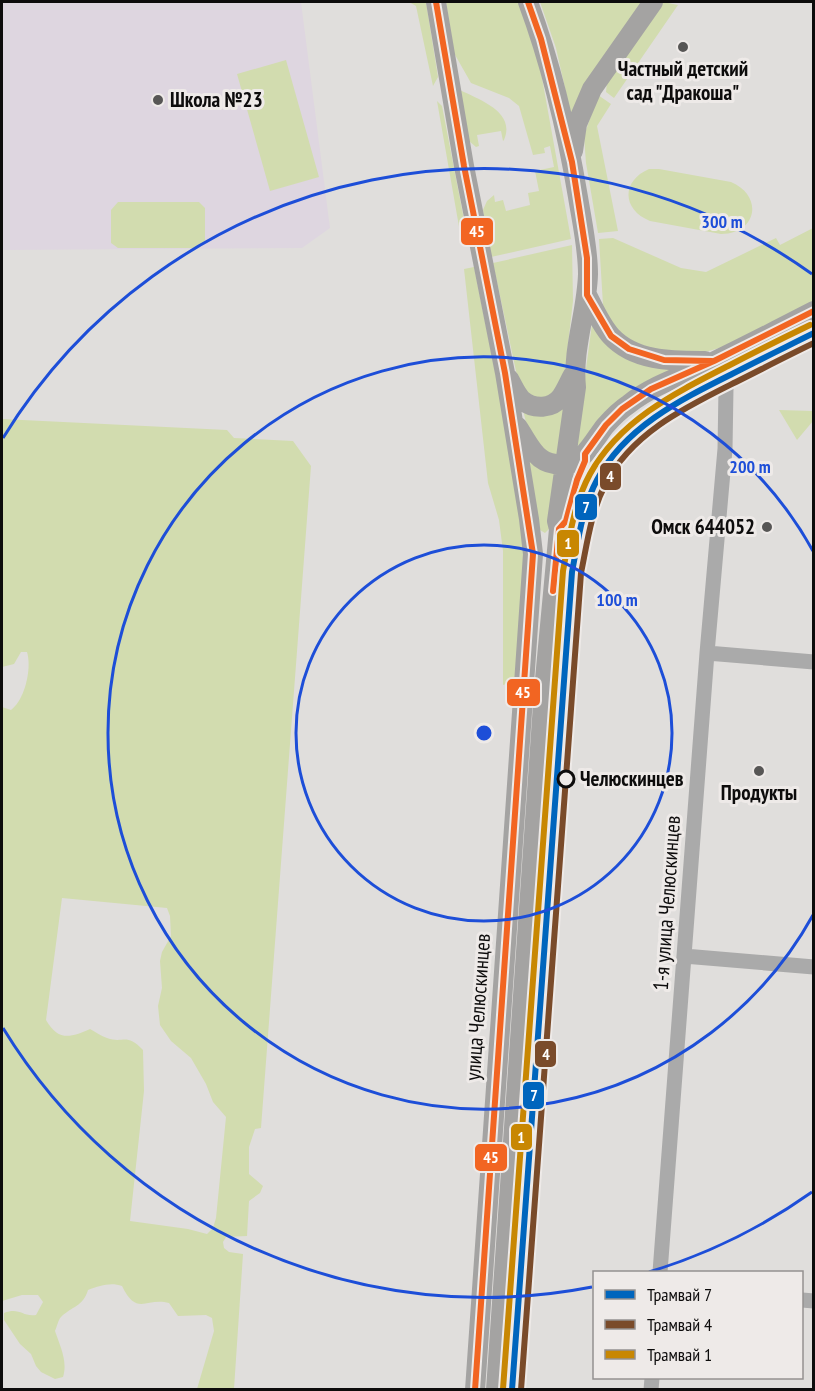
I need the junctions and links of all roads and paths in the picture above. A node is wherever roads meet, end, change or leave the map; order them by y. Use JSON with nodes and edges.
{"nodes":[{"id":1,"x":436,"y":2,"type":"edge"},
{"id":2,"x":528,"y":2,"type":"edge"},
{"id":3,"x":653,"y":2,"type":"edge"},
{"id":4,"x":572,"y":162,"type":"junction"},
{"id":5,"x":587,"y":295,"type":"junction"},
{"id":6,"x":813,"y":311,"type":"edge"},
{"id":7,"x":714,"y":361,"type":"junction"},
{"id":8,"x":505,"y":373,"type":"junction"},
{"id":9,"x":574,"y":373,"type":"junction"},
{"id":10,"x":513,"y":422,"type":"junction"},
{"id":11,"x":585,"y":454,"type":"junction"},
{"id":12,"x":566,"y":465,"type":"junction"},
{"id":13,"x":559,"y":529,"type":"junction"},
{"id":14,"x":707,"y":653,"type":"junction"},
{"id":15,"x":813,"y":662,"type":"edge"},
{"id":16,"x":534,"y":689,"type":"junction"},
{"id":17,"x":522,"y":866,"type":"junction"},
{"id":18,"x":684,"y":956,"type":"junction"},
{"id":19,"x":813,"y":967,"type":"edge"},
{"id":20,"x":487,"y":1225,"type":"junction"},
{"id":21,"x":507,"y":1226,"type":"junction"},
{"id":22,"x":660,"y":1271,"type":"edge"},
{"id":23,"x":475,"y":1389,"type":"edge"},
{"id":24,"x":496,"y":1389,"type":"edge"}],
"edges":[{"from":1,"to":8,"type":"main road","name":"улица Челюскинцев"},
{"from":2,"to":4,"type":"main road"},
{"from":3,"to":4,"type":"main road"},
{"from":4,"to":5,"type":"main road","name":"улица Челюскинцев"},
{"from":5,"to":7,"type":"main road"},
{"from":5,"to":9,"type":"main road","name":"улица Челюскинцев"},
{"from":6,"to":7,"type":"main road"},
{"from":7,"to":11,"type":"main road"},
{"from":7,"to":14,"type":"street","name":"1-я улица Челюскинцев"},
{"from":8,"to":9,"type":"main road"},
{"from":8,"to":10,"type":"main road","name":"улица Челюскинцев"},
{"from":9,"to":12,"type":"main road","name":"улица Челюскинцев"},
{"from":10,"to":12,"type":"main road"},
{"from":10,"to":16,"type":"main road","name":"улица Челюскинцев"},
{"from":11,"to":12,"type":"main road"},
{"from":11,"to":13,"type":"main road"},
{"from":12,"to":13,"type":"main road","name":"улица Челюскинцев"},
{"from":13,"to":16,"type":"main road","name":"улица Челюскинцев"},
{"from":14,"to":15,"type":"street"},
{"from":14,"to":18,"type":"street","name":"1-я улица Челюскинцев"},
{"from":16,"to":17,"type":"main road","name":"улица Челюскинцев"},
{"from":17,"to":20,"type":"main road","name":"улица Челюскинцев"},
{"from":17,"to":21,"type":"main road","name":"улица Челюскинцев"},
{"from":18,"to":19,"type":"street"},
{"from":18,"to":22,"type":"street","name":"1-я улица Челюскинцев"},
{"from":20,"to":21,"type":"main road"},
{"from":20,"to":23,"type":"main road","name":"улица Челюскинцев"},
{"from":21,"to":24,"type":"main road","name":"улица Челюскинцев"}]}
